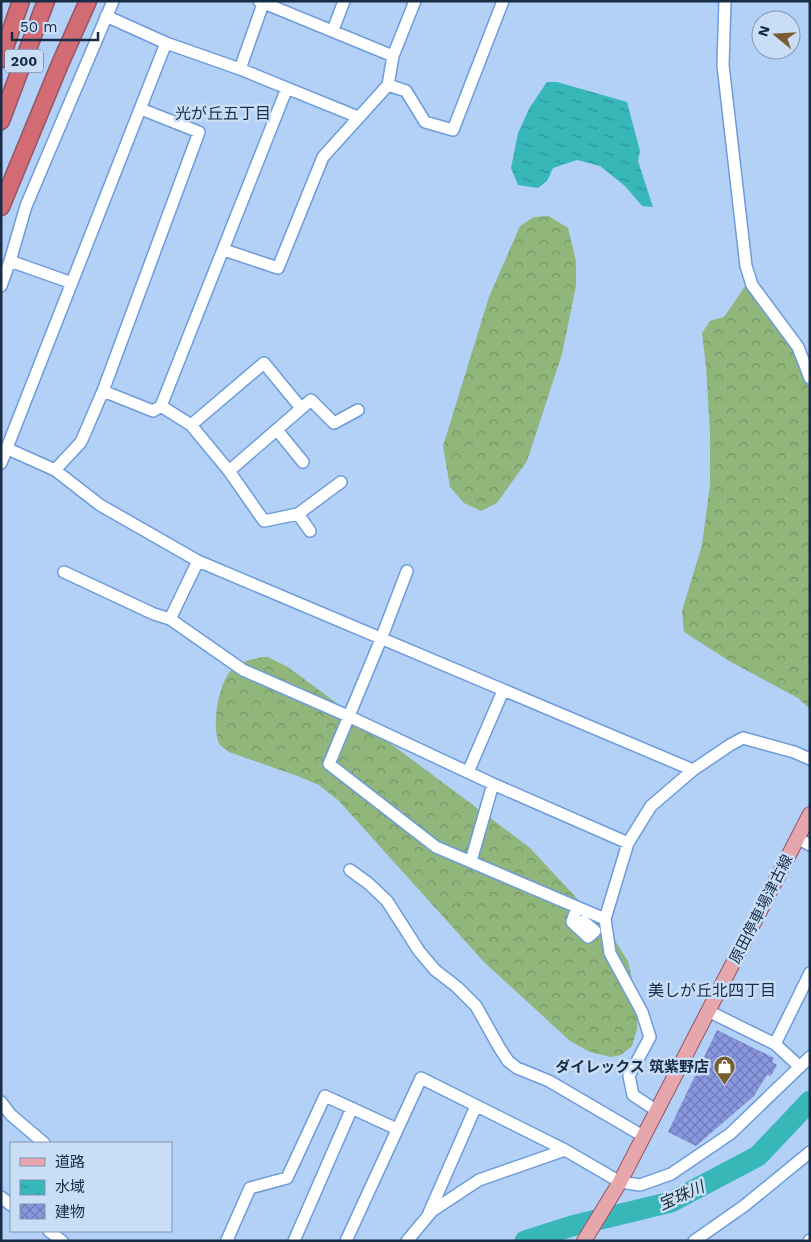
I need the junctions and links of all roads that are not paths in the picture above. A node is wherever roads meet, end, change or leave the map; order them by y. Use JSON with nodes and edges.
{"nodes":[{"id":1,"x":21,"y":1,"type":"edge"},
{"id":2,"x":46,"y":1,"type":"edge"},
{"id":3,"x":88,"y":1,"type":"edge"},
{"id":4,"x":112,"y":1,"type":"edge"},
{"id":5,"x":344,"y":1,"type":"edge"},
{"id":6,"x":415,"y":1,"type":"edge"},
{"id":7,"x":503,"y":1,"type":"edge"},
{"id":8,"x":725,"y":1,"type":"edge"},
{"id":9,"x":262,"y":2,"type":"edge"},
{"id":10,"x":106,"y":16,"type":"junction"},
{"id":11,"x":333,"y":30,"type":"junction"},
{"id":12,"x":166,"y":43,"type":"junction"},
{"id":13,"x":393,"y":56,"type":"junction"},
{"id":14,"x":1,"y":59,"type":"edge"},
{"id":15,"x":240,"y":69,"type":"junction"},
{"id":16,"x":388,"y":85,"type":"junction"},
{"id":17,"x":287,"y":88,"type":"junction"},
{"id":18,"x":140,"y":109,"type":"junction"},
{"id":19,"x":358,"y":117,"type":"junction"},
{"id":20,"x":1,"y":121,"type":"edge"},
{"id":21,"x":1,"y":207,"type":"edge"},
{"id":22,"x":224,"y":250,"type":"junction"},
{"id":23,"x":10,"y":261,"type":"junction"},
{"id":24,"x":72,"y":284,"type":"junction"},
{"id":25,"x":1,"y":286,"type":"edge"},
{"id":26,"x":810,"y":378,"type":"edge"},
{"id":27,"x":103,"y":390,"type":"junction"},
{"id":28,"x":161,"y":406,"type":"junction"},
{"id":29,"x":301,"y":408,"type":"junction"},
{"id":30,"x":358,"y":410,"type":"dead end"},
{"id":31,"x":191,"y":425,"type":"junction"},
{"id":32,"x":277,"y":430,"type":"junction"},
{"id":33,"x":8,"y":450,"type":"junction"},
{"id":34,"x":303,"y":462,"type":"dead end"},
{"id":35,"x":1,"y":463,"type":"edge"},
{"id":36,"x":56,"y":470,"type":"junction"},
{"id":37,"x":229,"y":471,"type":"junction"},
{"id":38,"x":342,"y":482,"type":"dead end"},
{"id":39,"x":298,"y":514,"type":"junction"},
{"id":40,"x":310,"y":531,"type":"dead end"},
{"id":41,"x":198,"y":561,"type":"junction"},
{"id":42,"x":407,"y":571,"type":"dead end"},
{"id":43,"x":64,"y":572,"type":"dead end"},
{"id":44,"x":170,"y":619,"type":"junction"},
{"id":45,"x":381,"y":639,"type":"junction"},
{"id":46,"x":503,"y":691,"type":"junction"},
{"id":47,"x":348,"y":716,"type":"junction"},
{"id":48,"x":810,"y":759,"type":"edge"},
{"id":49,"x":693,"y":770,"type":"junction"},
{"id":50,"x":468,"y":772,"type":"junction"},
{"id":51,"x":493,"y":784,"type":"junction"},
{"id":52,"x":810,"y":814,"type":"edge"},
{"id":53,"x":797,"y":838,"type":"junction"},
{"id":54,"x":628,"y":843,"type":"junction"},
{"id":55,"x":810,"y":845,"type":"edge"},
{"id":56,"x":471,"y":861,"type":"junction"},
{"id":57,"x":350,"y":870,"type":"dead end"},
{"id":58,"x":577,"y":907,"type":"junction"},
{"id":59,"x":604,"y":919,"type":"junction"},
{"id":60,"x":577,"y":928,"type":"dead end"},
{"id":61,"x":810,"y":973,"type":"edge"},
{"id":62,"x":708,"y":1012,"type":"junction"},
{"id":63,"x":775,"y":1044,"type":"junction"},
{"id":64,"x":810,"y":1058,"type":"edge"},
{"id":65,"x":800,"y":1067,"type":"junction"},
{"id":66,"x":1,"y":1102,"type":"edge"},
{"id":67,"x":476,"y":1106,"type":"junction"},
{"id":68,"x":352,"y":1108,"type":"junction"},
{"id":69,"x":657,"y":1111,"type":"junction"},
{"id":70,"x":397,"y":1129,"type":"junction"},
{"id":71,"x":643,"y":1136,"type":"junction"},
{"id":72,"x":43,"y":1142,"type":"edge"},
{"id":73,"x":564,"y":1150,"type":"junction"},
{"id":74,"x":810,"y":1152,"type":"edge"},
{"id":75,"x":617,"y":1186,"type":"junction"},
{"id":76,"x":427,"y":1217,"type":"junction"},
{"id":77,"x":587,"y":1235,"type":"edge"},
{"id":78,"x":229,"y":1241,"type":"edge"},
{"id":79,"x":294,"y":1241,"type":"edge"},
{"id":80,"x":346,"y":1241,"type":"edge"},
{"id":81,"x":407,"y":1241,"type":"edge"},
{"id":82,"x":694,"y":1241,"type":"edge"}],
"edges":[{"from":1,"to":14,"type":"highway"},
{"from":2,"to":20,"type":"highway","number":"200"},
{"from":3,"to":21,"type":"highway"},
{"from":4,"to":10,"type":"street"},
{"from":5,"to":11,"type":"street"},
{"from":6,"to":13,"type":"street"},
{"from":7,"to":16,"type":"street"},
{"from":8,"to":26,"type":"street"},
{"from":9,"to":11,"type":"street"},
{"from":9,"to":15,"type":"street"},
{"from":10,"to":12,"type":"street"},
{"from":10,"to":23,"type":"street"},
{"from":11,"to":13,"type":"street"},
{"from":12,"to":15,"type":"street"},
{"from":12,"to":18,"type":"street"},
{"from":13,"to":16,"type":"street"},
{"from":15,"to":17,"type":"street"},
{"from":16,"to":19,"type":"street"},
{"from":17,"to":19,"type":"street"},
{"from":17,"to":22,"type":"street"},
{"from":18,"to":24,"type":"street"},
{"from":18,"to":27,"type":"street"},
{"from":19,"to":22,"type":"street"},
{"from":22,"to":28,"type":"street"},
{"from":23,"to":24,"type":"street"},
{"from":23,"to":25,"type":"street"},
{"from":24,"to":33,"type":"street"},
{"from":27,"to":28,"type":"street"},
{"from":27,"to":36,"type":"street"},
{"from":28,"to":31,"type":"street"},
{"from":29,"to":30,"type":"street"},
{"from":29,"to":31,"type":"street"},
{"from":29,"to":32,"type":"street"},
{"from":31,"to":37,"type":"street"},
{"from":32,"to":34,"type":"street"},
{"from":32,"to":37,"type":"street"},
{"from":33,"to":35,"type":"street"},
{"from":33,"to":36,"type":"street"},
{"from":36,"to":41,"type":"street"},
{"from":37,"to":39,"type":"street"},
{"from":38,"to":39,"type":"street"},
{"from":39,"to":40,"type":"street"},
{"from":41,"to":44,"type":"street"},
{"from":41,"to":45,"type":"street"},
{"from":42,"to":45,"type":"street"},
{"from":43,"to":44,"type":"street"},
{"from":44,"to":47,"type":"street"},
{"from":45,"to":46,"type":"street"},
{"from":45,"to":47,"type":"street"},
{"from":46,"to":49,"type":"street"},
{"from":46,"to":50,"type":"street"},
{"from":47,"to":50,"type":"street"},
{"from":47,"to":56,"type":"street"},
{"from":48,"to":49,"type":"street"},
{"from":49,"to":54,"type":"street"},
{"from":50,"to":51,"type":"street"},
{"from":51,"to":54,"type":"street"},
{"from":51,"to":56,"type":"street"},
{"from":52,"to":53,"type":"main road","name":"原田停車場津古線"},
{"from":53,"to":55,"type":"street"},
{"from":53,"to":62,"type":"main road","name":"原田停車場津古線"},
{"from":54,"to":59,"type":"street"},
{"from":56,"to":58,"type":"street"},
{"from":57,"to":71,"type":"street"},
{"from":58,"to":59,"type":"street"},
{"from":58,"to":60,"type":"street"},
{"from":59,"to":69,"type":"street"},
{"from":61,"to":63,"type":"street"},
{"from":62,"to":63,"type":"street"},
{"from":62,"to":69,"type":"main road","name":"原田停車場津古線"},
{"from":63,"to":65,"type":"street"},
{"from":64,"to":65,"type":"street"},
{"from":65,"to":75,"type":"street"},
{"from":66,"to":72,"type":"street"},
{"from":67,"to":70,"type":"street"},
{"from":67,"to":73,"type":"street"},
{"from":67,"to":76,"type":"street"},
{"from":68,"to":70,"type":"street"},
{"from":68,"to":78,"type":"street"},
{"from":68,"to":79,"type":"street"},
{"from":69,"to":71,"type":"main road","name":"原田停車場津古線"},
{"from":70,"to":80,"type":"street"},
{"from":71,"to":75,"type":"main road","name":"原田停車場津古線"},
{"from":73,"to":75,"type":"street"},
{"from":73,"to":76,"type":"street"},
{"from":74,"to":82,"type":"street"},
{"from":75,"to":77,"type":"main road","name":"原田停車場津古線"},
{"from":76,"to":81,"type":"street"}]}
